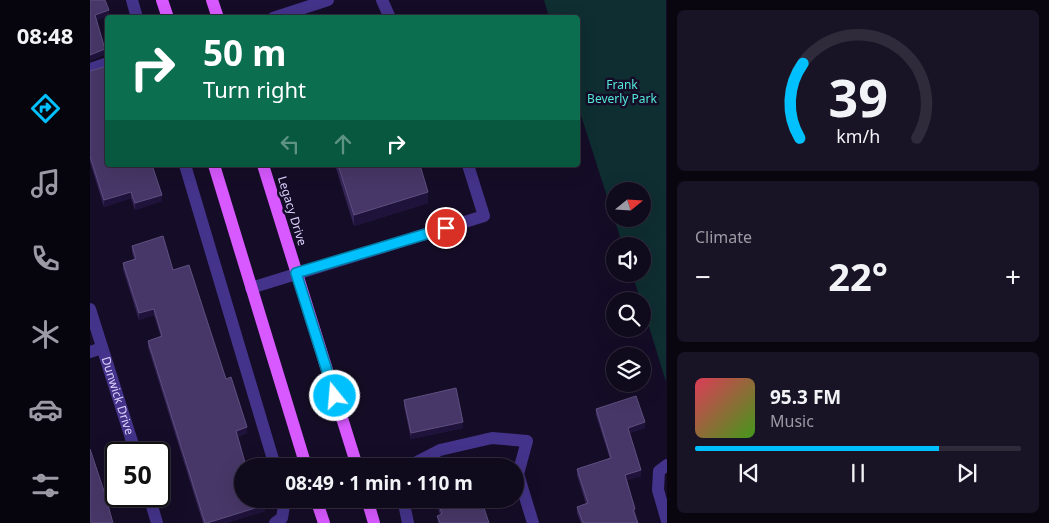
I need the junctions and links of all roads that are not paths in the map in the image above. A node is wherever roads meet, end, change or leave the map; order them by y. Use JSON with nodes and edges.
{"nodes":[{"id":1,"x":132,"y":0,"type":"edge"},
{"id":2,"x":162,"y":0,"type":"edge"},
{"id":3,"x":212,"y":0,"type":"edge"},
{"id":4,"x":328,"y":0,"type":"edge"},
{"id":5,"x":382,"y":0,"type":"edge"},
{"id":6,"x":136,"y":15,"type":"edge"},
{"id":7,"x":167,"y":15,"type":"edge"},
{"id":8,"x":217,"y":15,"type":"edge"},
{"id":9,"x":282,"y":15,"type":"edge"},
{"id":10,"x":389,"y":15,"type":"edge"},
{"id":11,"x":105,"y":64,"type":"edge"},
{"id":12,"x":90,"y":69,"type":"edge"},
{"id":13,"x":186,"y":167,"type":"edge"},
{"id":14,"x":215,"y":167,"type":"edge"},
{"id":15,"x":264,"y":167,"type":"edge"},
{"id":16,"x":469,"y":167,"type":"edge"},
{"id":17,"x":296,"y":273,"type":"junction"},
{"id":18,"x":251,"y":288,"type":"junction"},
{"id":19,"x":90,"y":309,"type":"edge"},
{"id":20,"x":96,"y":350,"type":"edge"},
{"id":21,"x":131,"y":442,"type":"edge"},
{"id":22,"x":273,"y":458,"type":"edge"},
{"id":23,"x":304,"y":458,"type":"edge"},
{"id":24,"x":354,"y":458,"type":"edge"},
{"id":25,"x":424,"y":458,"type":"edge"},
{"id":26,"x":522,"y":458,"type":"edge"},
{"id":27,"x":666,"y":465,"type":"edge"},
{"id":28,"x":524,"y":494,"type":"edge"},
{"id":29,"x":153,"y":507,"type":"edge"},
{"id":30,"x":284,"y":508,"type":"edge"},
{"id":31,"x":319,"y":508,"type":"edge"},
{"id":32,"x":370,"y":508,"type":"edge"},
{"id":33,"x":405,"y":508,"type":"edge"},
{"id":34,"x":666,"y":521,"type":"edge"},
{"id":35,"x":158,"y":523,"type":"edge"},
{"id":36,"x":275,"y":523,"type":"edge"},
{"id":37,"x":324,"y":523,"type":"edge"},
{"id":38,"x":374,"y":523,"type":"edge"},
{"id":39,"x":408,"y":523,"type":"edge"},
{"id":40,"x":533,"y":523,"type":"edge"}],
"edges":[{"from":1,"to":6,"type":"street"},
{"from":2,"to":7,"type":"main road"},
{"from":3,"to":8,"type":"main road"},
{"from":4,"to":9,"type":"street"},
{"from":5,"to":10,"type":"street"},
{"from":11,"to":12,"type":"street"},
{"from":13,"to":22,"type":"street"},
{"from":14,"to":18,"type":"main road"},
{"from":15,"to":17,"type":"main road","name":"Legacy Drive"},
{"from":16,"to":17,"type":"street"},
{"from":17,"to":18,"type":"street"},
{"from":17,"to":24,"type":"main road","name":"Legacy Drive"},
{"from":18,"to":23,"type":"main road"},
{"from":19,"to":20,"type":"street","name":"Dunwick Drive"},
{"from":20,"to":21,"type":"street","name":"Dunwick Drive"},
{"from":25,"to":26,"type":"street"},
{"from":27,"to":34,"type":"street"},
{"from":28,"to":40,"type":"street"},
{"from":29,"to":35,"type":"street"},
{"from":30,"to":36,"type":"street"},
{"from":31,"to":37,"type":"main road"},
{"from":32,"to":38,"type":"main road"},
{"from":33,"to":39,"type":"street"}]}
